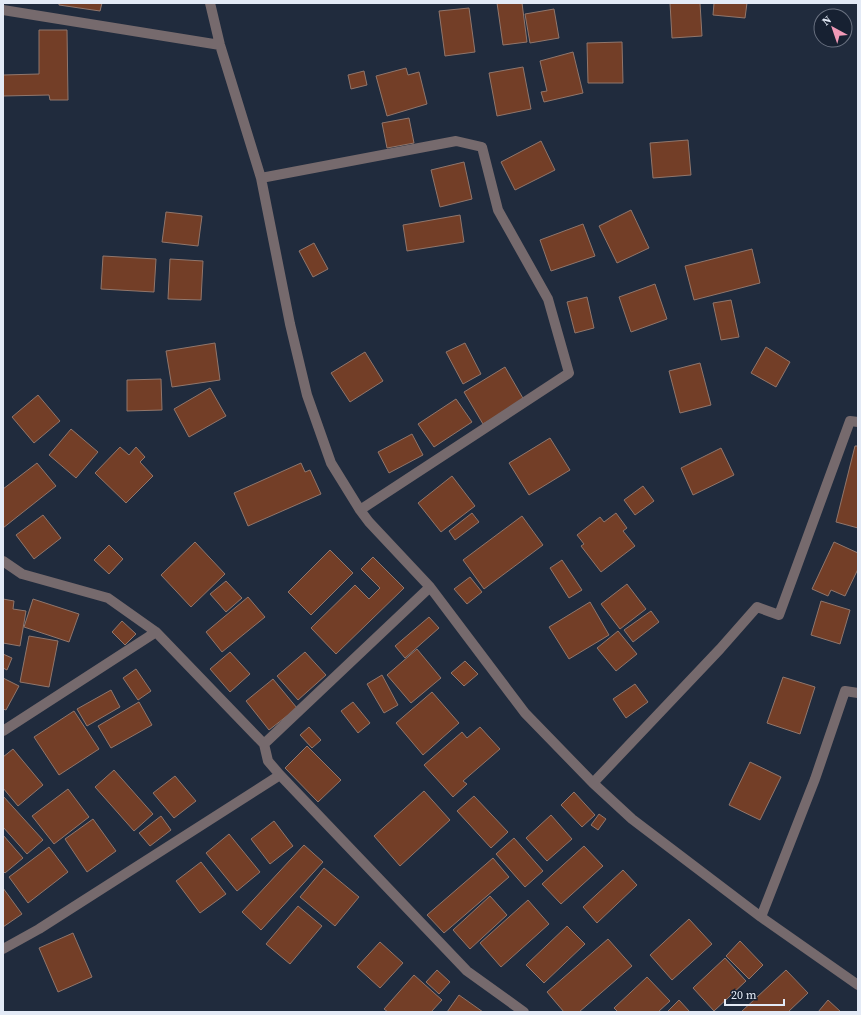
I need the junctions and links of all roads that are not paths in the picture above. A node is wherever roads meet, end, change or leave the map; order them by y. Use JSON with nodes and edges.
{"nodes":[{"id":1,"x":210,"y":3,"type":"edge"},
{"id":2,"x":3,"y":10,"type":"edge"},
{"id":3,"x":220,"y":45,"type":"junction"},
{"id":4,"x":261,"y":178,"type":"junction"},
{"id":5,"x":858,"y":422,"type":"edge"},
{"id":6,"x":360,"y":510,"type":"junction"},
{"id":7,"x":3,"y":561,"type":"edge"},
{"id":8,"x":430,"y":587,"type":"junction"},
{"id":9,"x":156,"y":632,"type":"junction"},
{"id":10,"x":858,"y":693,"type":"edge"},
{"id":11,"x":3,"y":731,"type":"edge"},
{"id":12,"x":264,"y":744,"type":"junction"},
{"id":13,"x":280,"y":775,"type":"junction"},
{"id":14,"x":593,"y":783,"type":"junction"},
{"id":15,"x":762,"y":917,"type":"junction"},
{"id":16,"x":3,"y":949,"type":"edge"},
{"id":17,"x":858,"y":985,"type":"edge"},
{"id":18,"x":524,"y":1012,"type":"edge"}],
"edges":[{"from":1,"to":3,"type":"street"},
{"from":2,"to":3,"type":"street"},
{"from":3,"to":4,"type":"street"},
{"from":4,"to":6,"type":"street"},
{"from":4,"to":6,"type":"street"},
{"from":5,"to":14,"type":"street"},
{"from":6,"to":8,"type":"street"},
{"from":7,"to":9,"type":"street"},
{"from":8,"to":12,"type":"street"},
{"from":8,"to":14,"type":"street"},
{"from":9,"to":11,"type":"street"},
{"from":9,"to":12,"type":"street"},
{"from":10,"to":15,"type":"street"},
{"from":12,"to":13,"type":"street"},
{"from":13,"to":16,"type":"street"},
{"from":13,"to":18,"type":"street"},
{"from":14,"to":15,"type":"street"},
{"from":15,"to":17,"type":"street"}]}
